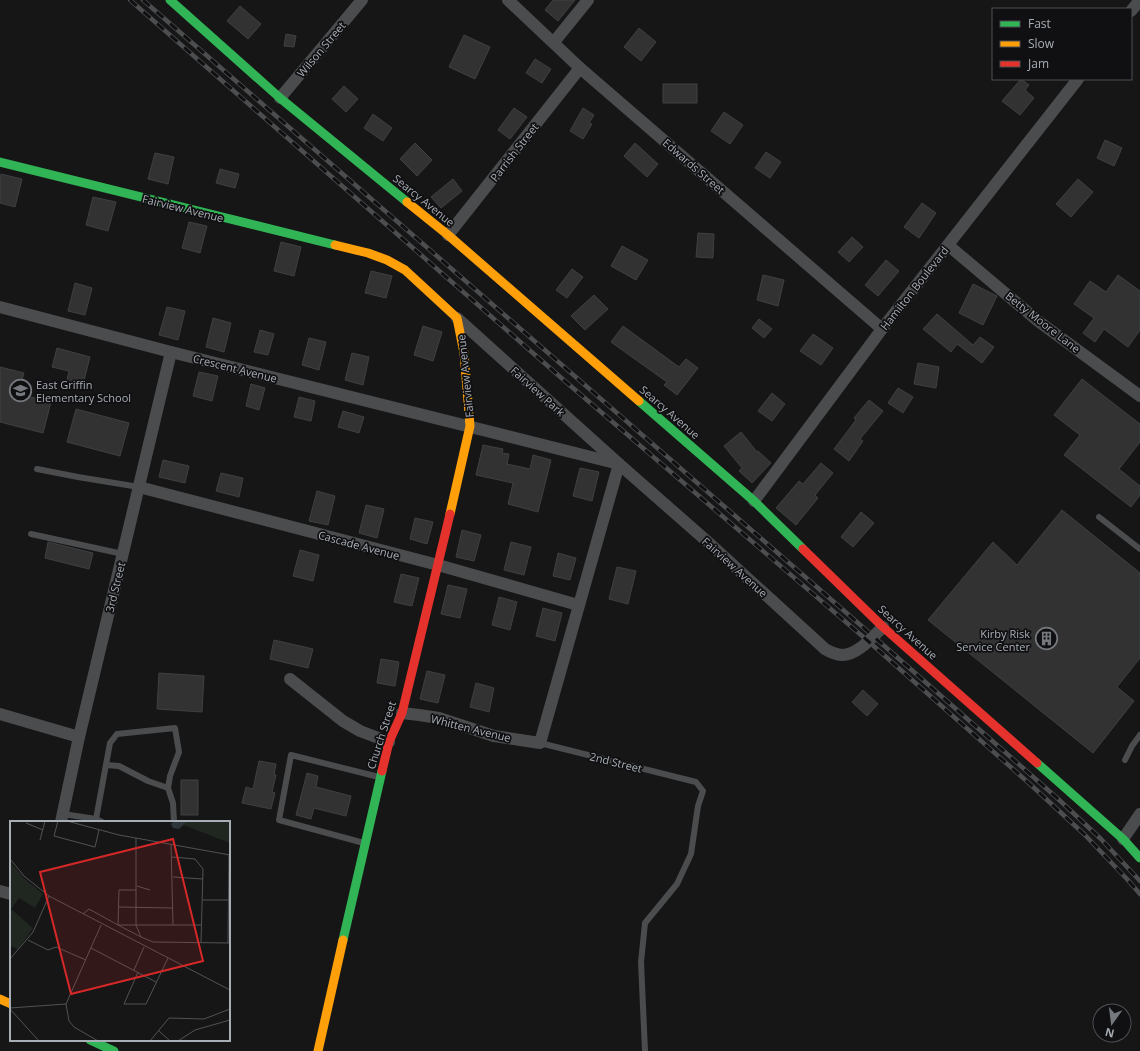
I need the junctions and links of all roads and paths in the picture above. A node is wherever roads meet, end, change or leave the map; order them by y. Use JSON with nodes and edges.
{"nodes":[{"id":1,"x":170,"y":0,"type":"edge"},
{"id":2,"x":362,"y":0,"type":"edge"},
{"id":3,"x":508,"y":0,"type":"edge"},
{"id":4,"x":588,"y":0,"type":"edge"},
{"id":5,"x":1140,"y":0,"type":"edge"},
{"id":6,"x":1132,"y":10,"type":"edge"},
{"id":7,"x":554,"y":42,"type":"junction"},
{"id":8,"x":580,"y":68,"type":"junction"},
{"id":9,"x":1077,"y":80,"type":"edge"},
{"id":10,"x":280,"y":98,"type":"junction"},
{"id":11,"x":0,"y":162,"type":"edge"},
{"id":12,"x":448,"y":235,"type":"junction"},
{"id":13,"x":948,"y":245,"type":"junction"},
{"id":14,"x":0,"y":307,"type":"edge"},
{"id":15,"x":457,"y":318,"type":"junction"},
{"id":16,"x":882,"y":329,"type":"junction"},
{"id":17,"x":171,"y":352,"type":"junction"},
{"id":18,"x":1140,"y":396,"type":"edge"},
{"id":19,"x":470,"y":426,"type":"junction"},
{"id":20,"x":619,"y":464,"type":"junction"},
{"id":21,"x":37,"y":469,"type":"dead end"},
{"id":22,"x":139,"y":487,"type":"junction"},
{"id":23,"x":754,"y":500,"type":"junction"},
{"id":24,"x":1100,"y":517,"type":"dead end"},
{"id":25,"x":31,"y":534,"type":"dead end"},
{"id":26,"x":1140,"y":549,"type":"edge"},
{"id":27,"x":123,"y":554,"type":"junction"},
{"id":28,"x":438,"y":565,"type":"junction"},
{"id":29,"x":578,"y":605,"type":"junction"},
{"id":30,"x":883,"y":627,"type":"junction"},
{"id":31,"x":290,"y":679,"type":"dead end"},
{"id":32,"x":402,"y":713,"type":"junction"},
{"id":33,"x":0,"y":714,"type":"edge"},
{"id":34,"x":1140,"y":735,"type":"edge"},
{"id":35,"x":79,"y":737,"type":"junction"},
{"id":36,"x":389,"y":742,"type":"junction"},
{"id":37,"x":540,"y":743,"type":"junction"},
{"id":38,"x":1125,"y":760,"type":"dead end"},
{"id":39,"x":106,"y":765,"type":"junction"},
{"id":40,"x":380,"y":777,"type":"junction"},
{"id":41,"x":168,"y":788,"type":"junction"},
{"id":42,"x":1140,"y":814,"type":"edge"},
{"id":43,"x":62,"y":818,"type":"edge"},
{"id":44,"x":99,"y":821,"type":"edge"},
{"id":45,"x":174,"y":821,"type":"edge"},
{"id":46,"x":1122,"y":838,"type":"junction"},
{"id":47,"x":366,"y":843,"type":"junction"},
{"id":48,"x":1140,"y":858,"type":"edge"},
{"id":49,"x":0,"y":891,"type":"edge"},
{"id":50,"x":10,"y":894,"type":"edge"},
{"id":51,"x":0,"y":999,"type":"edge"},
{"id":52,"x":10,"y":1004,"type":"edge"},
{"id":53,"x":92,"y":1041,"type":"edge"},
{"id":54,"x":114,"y":1051,"type":"edge"},
{"id":55,"x":318,"y":1051,"type":"edge"},
{"id":56,"x":645,"y":1051,"type":"edge"}],
"edges":[{"from":1,"to":10,"type":"street","name":"Searcy Avenue"},
{"from":2,"to":10,"type":"street","name":"Wilson Street"},
{"from":3,"to":7,"type":"street","name":"Edwards Street"},
{"from":4,"to":7,"type":"street"},
{"from":5,"to":6,"type":"street"},
{"from":7,"to":8,"type":"street","name":"Edwards Street"},
{"from":8,"to":12,"type":"street","name":"Parrish Street"},
{"from":8,"to":16,"type":"street","name":"Edwards Street"},
{"from":9,"to":13,"type":"street","name":"Hamilton Boulevard"},
{"from":10,"to":12,"type":"street","name":"Searcy Avenue"},
{"from":11,"to":15,"type":"street","name":"Fairview Avenue"},
{"from":12,"to":23,"type":"street","name":"Searcy Avenue"},
{"from":13,"to":16,"type":"street","name":"Hamilton Boulevard"},
{"from":13,"to":18,"type":"street","name":"Betty Moore Lane"},
{"from":14,"to":17,"type":"street","name":"Crescent Avenue"},
{"from":15,"to":19,"type":"street","name":"Fairview Avenue"},
{"from":15,"to":20,"type":"street","name":"Fairview Park"},
{"from":16,"to":23,"type":"street","name":"Hamilton Boulevard"},
{"from":17,"to":19,"type":"street","name":"Crescent Avenue"},
{"from":17,"to":22,"type":"street","name":"3rd Street"},
{"from":19,"to":20,"type":"street","name":"Fairview Avenue"},
{"from":19,"to":28,"type":"street","name":"Church Street"},
{"from":20,"to":29,"type":"street"},
{"from":20,"to":30,"type":"street","name":"Fairview Avenue"},
{"from":21,"to":22,"type":"lane"},
{"from":22,"to":27,"type":"street","name":"3rd Street"},
{"from":22,"to":28,"type":"street","name":"Cascade Avenue"},
{"from":23,"to":30,"type":"street","name":"Searcy Avenue"},
{"from":24,"to":26,"type":"lane"},
{"from":25,"to":27,"type":"lane"},
{"from":27,"to":35,"type":"street","name":"3rd Street"},
{"from":28,"to":29,"type":"street","name":"Cascade Avenue"},
{"from":28,"to":32,"type":"street","name":"Church Street"},
{"from":29,"to":37,"type":"street"},
{"from":30,"to":46,"type":"street","name":"Searcy Avenue"},
{"from":31,"to":36,"type":"street"},
{"from":32,"to":36,"type":"street","name":"Church Street"},
{"from":32,"to":37,"type":"street","name":"Whitten Avenue"},
{"from":33,"to":35,"type":"street"},
{"from":34,"to":38,"type":"lane"},
{"from":35,"to":43,"type":"street","name":"3rd Street"},
{"from":36,"to":40,"type":"street","name":"Church Street"},
{"from":37,"to":56,"type":"lane","name":"2nd Street"},
{"from":39,"to":41,"type":"lane"},
{"from":39,"to":41,"type":"lane"},
{"from":39,"to":44,"type":"lane"},
{"from":40,"to":47,"type":"street","name":"Church Street"},
{"from":40,"to":47,"type":"lane"},
{"from":41,"to":45,"type":"lane"},
{"from":42,"to":46,"type":"street"},
{"from":43,"to":44,"type":"lane"},
{"from":46,"to":48,"type":"street","name":"Searcy Avenue"},
{"from":47,"to":55,"type":"street","name":"Church Street"},
{"from":49,"to":50,"type":"street"},
{"from":51,"to":52,"type":"street"},
{"from":53,"to":54,"type":"street"}]}
